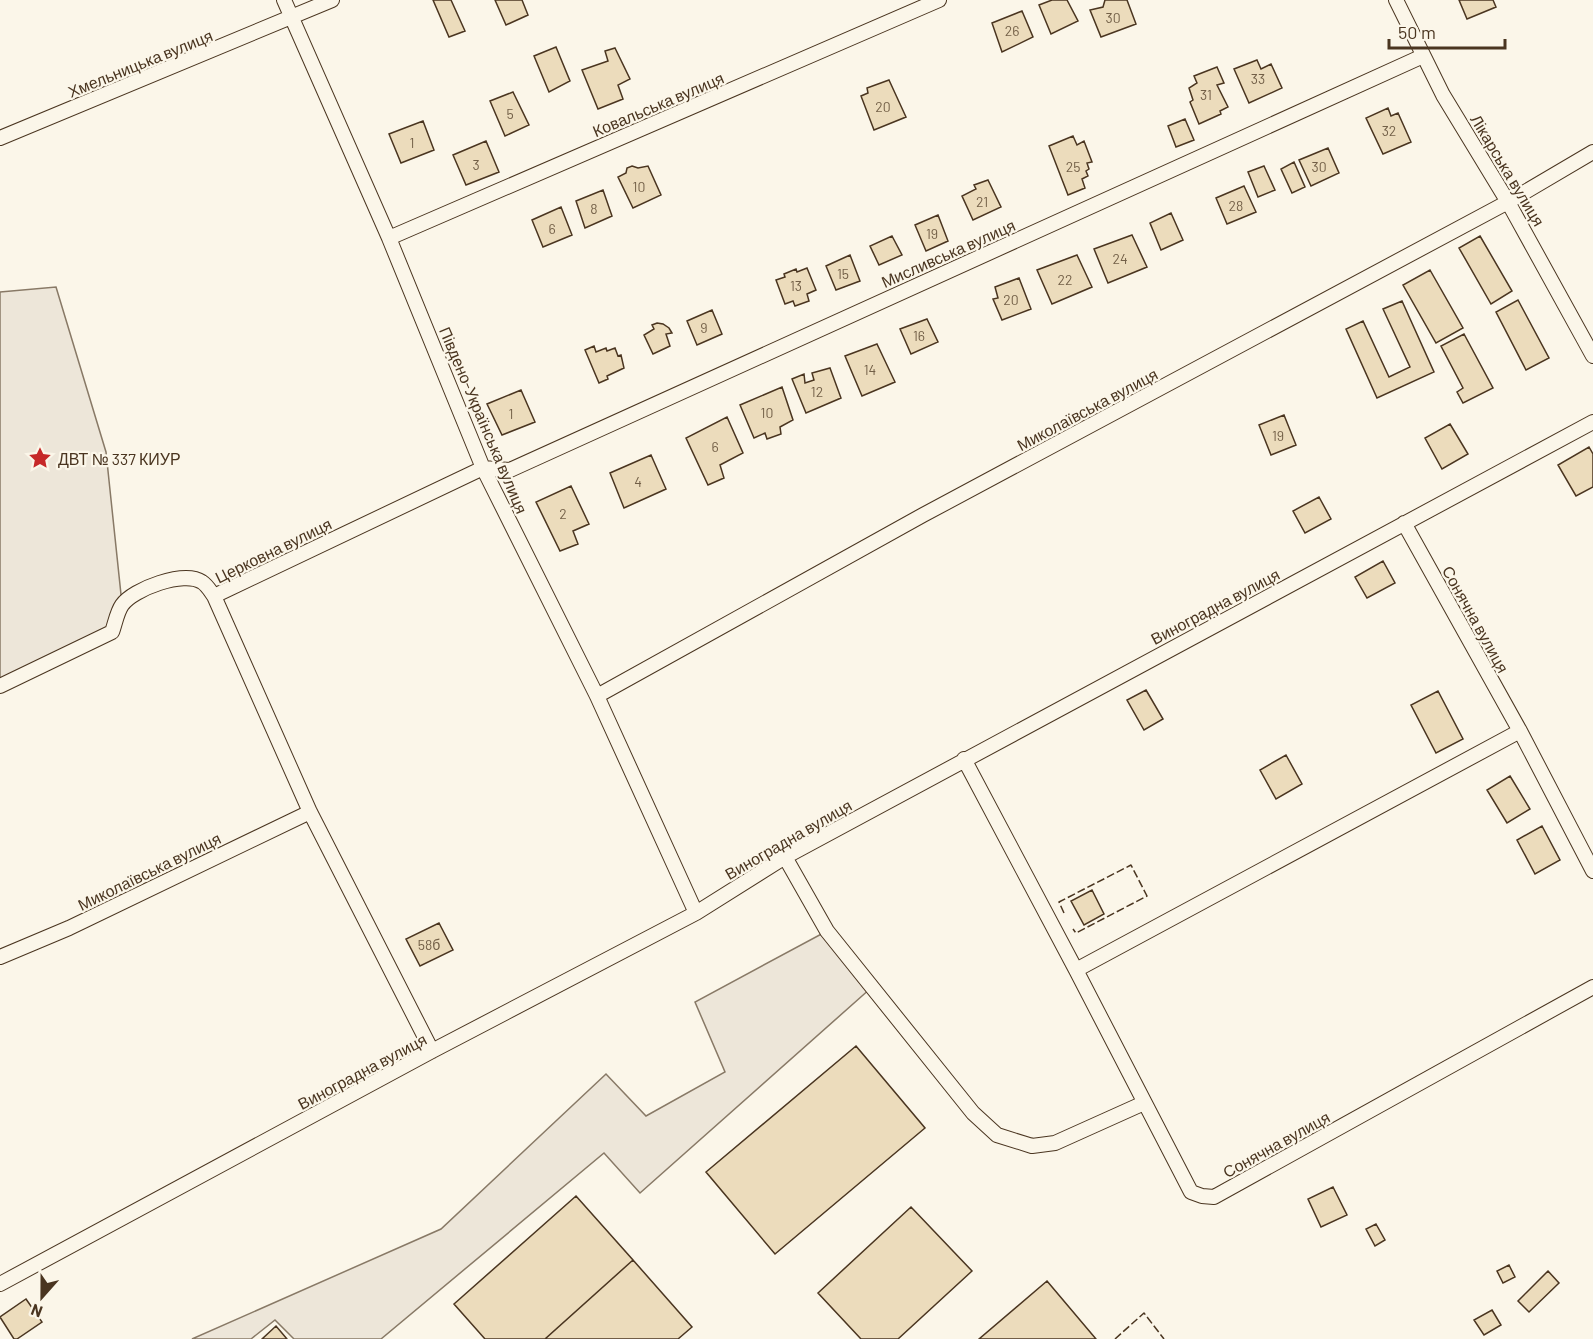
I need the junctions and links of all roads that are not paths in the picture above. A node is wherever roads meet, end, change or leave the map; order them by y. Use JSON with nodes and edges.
{"nodes":[{"id":1,"x":284,"y":0,"type":"edge"},
{"id":2,"x":332,"y":0,"type":"edge"},
{"id":3,"x":939,"y":0,"type":"edge"},
{"id":4,"x":1396,"y":0,"type":"edge"},
{"id":5,"x":292,"y":18,"type":"junction"},
{"id":6,"x":1423,"y":56,"type":"junction"},
{"id":7,"x":0,"y":138,"type":"edge"},
{"id":8,"x":1593,"y":152,"type":"edge"},
{"id":9,"x":1508,"y":202,"type":"junction"},
{"id":10,"x":390,"y":238,"type":"junction"},
{"id":11,"x":1593,"y":356,"type":"edge"},
{"id":12,"x":1593,"y":422,"type":"edge"},
{"id":13,"x":483,"y":468,"type":"junction"},
{"id":14,"x":1404,"y":523,"type":"junction"},
{"id":15,"x":214,"y":596,"type":"junction"},
{"id":16,"x":0,"y":686,"type":"edge"},
{"id":17,"x":597,"y":696,"type":"junction"},
{"id":18,"x":1520,"y":731,"type":"junction"},
{"id":19,"x":964,"y":759,"type":"junction"},
{"id":20,"x":310,"y":812,"type":"junction"},
{"id":21,"x":785,"y":857,"type":"junction"},
{"id":22,"x":1593,"y":871,"type":"edge"},
{"id":23,"x":696,"y":913,"type":"junction"},
{"id":24,"x":0,"y":957,"type":"edge"},
{"id":25,"x":1076,"y":970,"type":"junction"},
{"id":26,"x":1593,"y":987,"type":"edge"},
{"id":27,"x":432,"y":1051,"type":"junction"},
{"id":28,"x":1144,"y":1103,"type":"junction"},
{"id":29,"x":0,"y":1284,"type":"edge"}],
"edges":[{"from":1,"to":5,"type":"street","name":"Південо-Українська вулиця"},
{"from":2,"to":5,"type":"street","name":"Хмельницька вулиця"},
{"from":3,"to":10,"type":"street","name":"Ковальська вулиця"},
{"from":4,"to":6,"type":"street","name":"Лікарська вулиця"},
{"from":5,"to":7,"type":"street","name":"Хмельницька вулиця"},
{"from":5,"to":10,"type":"street","name":"Південо-Українська вулиця"},
{"from":6,"to":9,"type":"street","name":"Лікарська вулиця"},
{"from":6,"to":13,"type":"street","name":"Мисливська вулиця"},
{"from":8,"to":9,"type":"street","name":"Миколаївська вулиця"},
{"from":9,"to":11,"type":"street","name":"Лікарська вулиця"},
{"from":9,"to":17,"type":"street","name":"Миколаївська вулиця"},
{"from":10,"to":13,"type":"street","name":"Південо-Українська вулиця"},
{"from":12,"to":14,"type":"street","name":"Виноградна вулиця"},
{"from":13,"to":15,"type":"street","name":"Церковна вулиця"},
{"from":13,"to":17,"type":"street","name":"Південо-Українська вулиця"},
{"from":14,"to":18,"type":"street","name":"Сонячна вулиця"},
{"from":14,"to":19,"type":"street","name":"Виноградна вулиця"},
{"from":15,"to":16,"type":"street","name":"Церковна вулиця"},
{"from":15,"to":20,"type":"street"},
{"from":17,"to":23,"type":"street","name":"Південо-Українська вулиця"},
{"from":18,"to":22,"type":"street","name":"Сонячна вулиця"},
{"from":18,"to":25,"type":"street"},
{"from":19,"to":21,"type":"street","name":"Виноградна вулиця"},
{"from":19,"to":25,"type":"street","name":"Сонячна вулиця"},
{"from":20,"to":24,"type":"street","name":"Миколаївська вулиця"},
{"from":20,"to":27,"type":"street"},
{"from":21,"to":23,"type":"street","name":"Виноградна вулиця"},
{"from":21,"to":28,"type":"street"},
{"from":23,"to":27,"type":"street","name":"Виноградна вулиця"},
{"from":25,"to":28,"type":"street","name":"Сонячна вулиця"},
{"from":26,"to":28,"type":"street","name":"Сонячна вулиця"},
{"from":27,"to":29,"type":"street","name":"Виноградна вулиця"}]}
